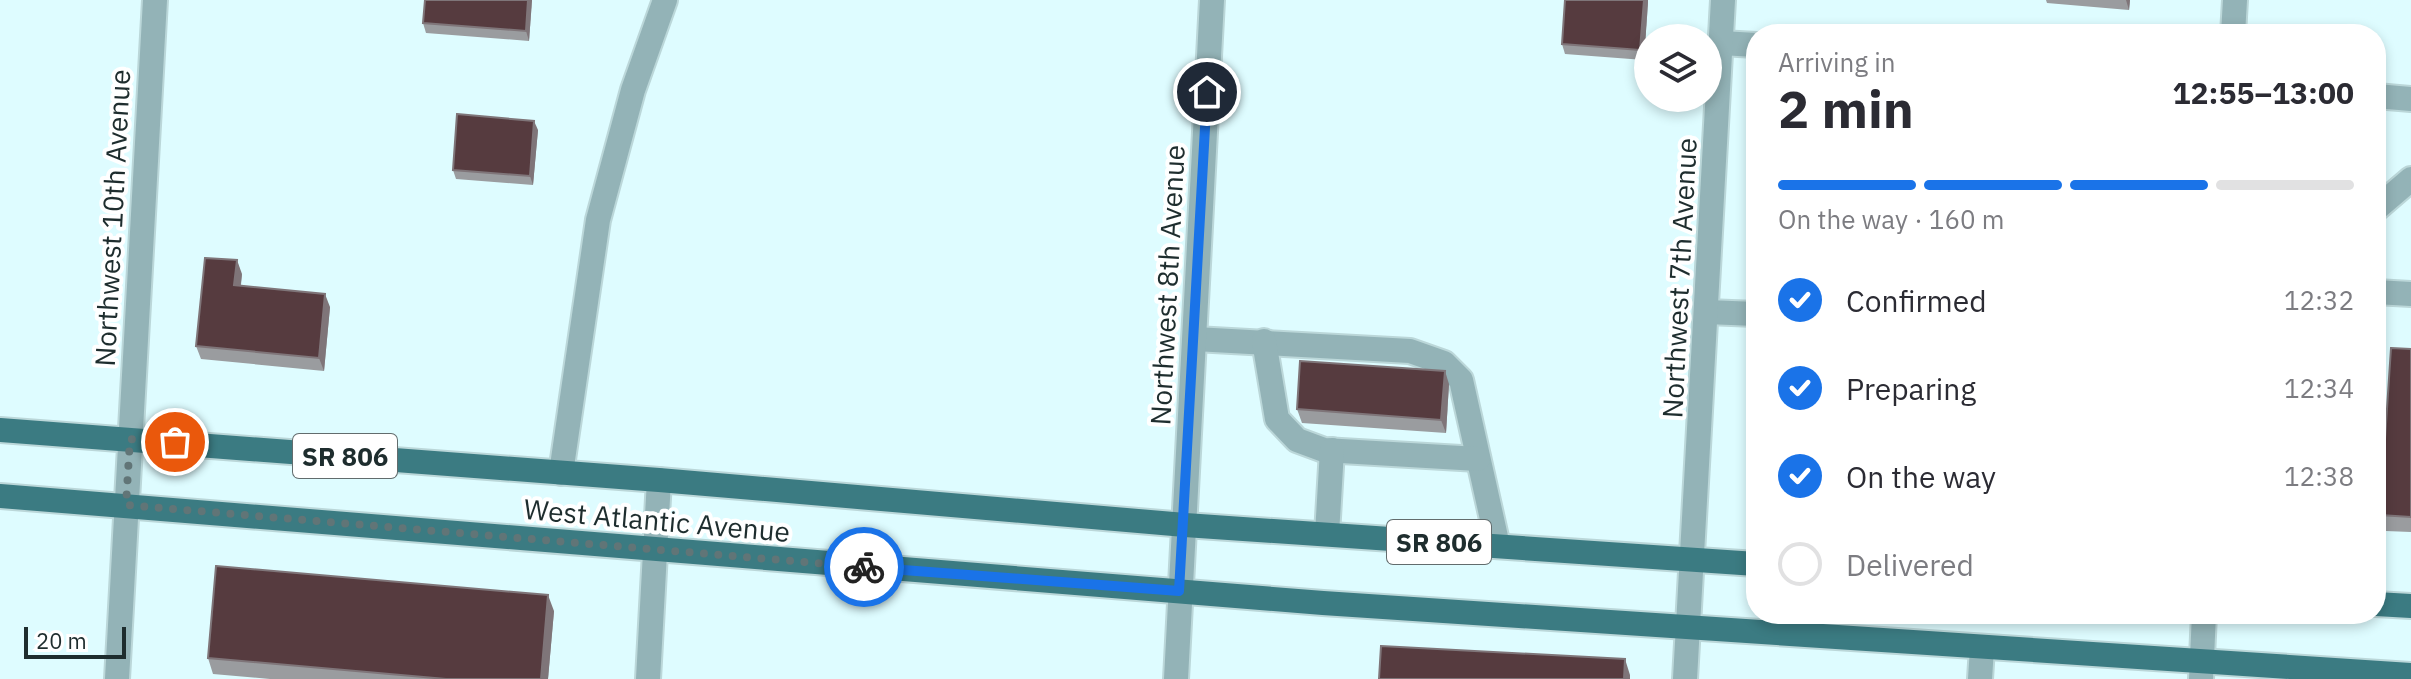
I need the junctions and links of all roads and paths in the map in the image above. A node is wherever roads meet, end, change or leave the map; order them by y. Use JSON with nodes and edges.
{"nodes":[{"id":1,"x":155,"y":0,"type":"edge"},
{"id":2,"x":665,"y":0,"type":"edge"},
{"id":3,"x":1212,"y":0,"type":"edge"},
{"id":4,"x":1723,"y":0,"type":"edge"},
{"id":5,"x":2235,"y":0,"type":"edge"},
{"id":6,"x":1722,"y":24,"type":"edge"},
{"id":7,"x":2234,"y":24,"type":"edge"},
{"id":8,"x":1722,"y":43,"type":"edge"},
{"id":9,"x":1746,"y":44,"type":"edge"},
{"id":10,"x":2386,"y":97,"type":"edge"},
{"id":11,"x":2411,"y":99,"type":"edge"},
{"id":12,"x":1717,"y":112,"type":"edge"},
{"id":13,"x":2411,"y":179,"type":"edge"},
{"id":14,"x":2386,"y":200,"type":"edge"},
{"id":15,"x":2386,"y":293,"type":"edge"},
{"id":16,"x":2411,"y":294,"type":"edge"},
{"id":17,"x":1707,"y":312,"type":"junction"},
{"id":18,"x":1746,"y":314,"type":"edge"},
{"id":19,"x":1195,"y":339,"type":"junction"},
{"id":20,"x":1264,"y":341,"type":"junction"},
{"id":21,"x":0,"y":430,"type":"edge"},
{"id":22,"x":130,"y":439,"type":"junction"},
{"id":23,"x":1332,"y":450,"type":"junction"},
{"id":24,"x":1478,"y":459,"type":"junction"},
{"id":25,"x":561,"y":473,"type":"junction"},
{"id":26,"x":659,"y":480,"type":"junction"},
{"id":27,"x":0,"y":496,"type":"edge"},
{"id":28,"x":126,"y":505,"type":"junction"},
{"id":29,"x":1185,"y":525,"type":"junction"},
{"id":30,"x":1327,"y":534,"type":"junction"},
{"id":31,"x":1498,"y":546,"type":"junction"},
{"id":32,"x":655,"y":550,"type":"junction"},
{"id":33,"x":1694,"y":560,"type":"junction"},
{"id":34,"x":1746,"y":563,"type":"edge"},
{"id":35,"x":1179,"y":591,"type":"junction"},
{"id":36,"x":2386,"y":605,"type":"edge"},
{"id":37,"x":2411,"y":606,"type":"edge"},
{"id":38,"x":2203,"y":624,"type":"edge"},
{"id":39,"x":1688,"y":628,"type":"junction"},
{"id":40,"x":1982,"y":648,"type":"junction"},
{"id":41,"x":2201,"y":670,"type":"edge"},
{"id":42,"x":2411,"y":675,"type":"edge"},
{"id":43,"x":2374,"y":676,"type":"edge"},
{"id":44,"x":117,"y":679,"type":"edge"},
{"id":45,"x":648,"y":679,"type":"edge"},
{"id":46,"x":1176,"y":679,"type":"edge"},
{"id":47,"x":1685,"y":679,"type":"edge"},
{"id":48,"x":1980,"y":679,"type":"edge"}],
"edges":[{"from":1,"to":22,"type":"street","name":"Northwest 10th Avenue"},
{"from":2,"to":25,"type":"street"},
{"from":3,"to":19,"type":"street","name":"Northwest 8th Avenue"},
{"from":4,"to":6,"type":"street","name":"Northwest 7th Avenue"},
{"from":5,"to":7,"type":"street"},
{"from":8,"to":9,"type":"street"},
{"from":10,"to":11,"type":"street"},
{"from":12,"to":17,"type":"street","name":"Northwest 7th Avenue"},
{"from":13,"to":14,"type":"street"},
{"from":15,"to":16,"type":"street"},
{"from":17,"to":18,"type":"street"},
{"from":17,"to":33,"type":"street","name":"Northwest 7th Avenue"},
{"from":19,"to":20,"type":"street"},
{"from":19,"to":29,"type":"street","name":"Northwest 8th Avenue"},
{"from":20,"to":23,"type":"street"},
{"from":20,"to":24,"type":"street"},
{"from":21,"to":22,"type":"main road","name":"West Atlantic Avenue","number":"SR 806"},
{"from":22,"to":25,"type":"main road","name":"West Atlantic Avenue","number":"SR 806"},
{"from":22,"to":28,"type":"street","name":"Northwest 10th Avenue"},
{"from":23,"to":24,"type":"street"},
{"from":23,"to":30,"type":"street"},
{"from":24,"to":31,"type":"street"},
{"from":25,"to":26,"type":"main road","name":"West Atlantic Avenue","number":"SR 806"},
{"from":26,"to":29,"type":"main road","name":"West Atlantic Avenue","number":"SR 806"},
{"from":26,"to":32,"type":"street"},
{"from":27,"to":28,"type":"main road","name":"West Atlantic Avenue","number":"SR 806"},
{"from":28,"to":32,"type":"main road","name":"West Atlantic Avenue","number":"SR 806"},
{"from":28,"to":44,"type":"street","name":"Northwest 10th Avenue"},
{"from":29,"to":30,"type":"main road","name":"West Atlantic Avenue","number":"SR 806"},
{"from":29,"to":35,"type":"street","name":"Northwest 8th Avenue"},
{"from":30,"to":31,"type":"main road","name":"West Atlantic Avenue","number":"SR 806"},
{"from":31,"to":33,"type":"main road","name":"West Atlantic Avenue","number":"SR 806"},
{"from":32,"to":35,"type":"main road","name":"West Atlantic Avenue","number":"SR 806"},
{"from":32,"to":45,"type":"street"},
{"from":33,"to":34,"type":"main road","name":"West Atlantic Avenue","number":"SR 806"},
{"from":33,"to":39,"type":"street","name":"Northwest 7th Avenue"},
{"from":35,"to":39,"type":"main road","name":"West Atlantic Avenue","number":"SR 806"},
{"from":35,"to":46,"type":"street","name":"Northwest 8th Avenue"},
{"from":36,"to":37,"type":"main road"},
{"from":38,"to":41,"type":"street"},
{"from":39,"to":40,"type":"main road","name":"West Atlantic Avenue","number":"SR 806"},
{"from":39,"to":47,"type":"street","name":"Northwest 7th Avenue"},
{"from":40,"to":41,"type":"main road","name":"West Atlantic Avenue","number":"SR 806"},
{"from":40,"to":48,"type":"street"},
{"from":41,"to":43,"type":"main road","name":"West Atlantic Avenue","number":"SR 806"},
{"from":42,"to":43,"type":"main road","name":"West Atlantic Avenue","number":"SR 806"}]}
